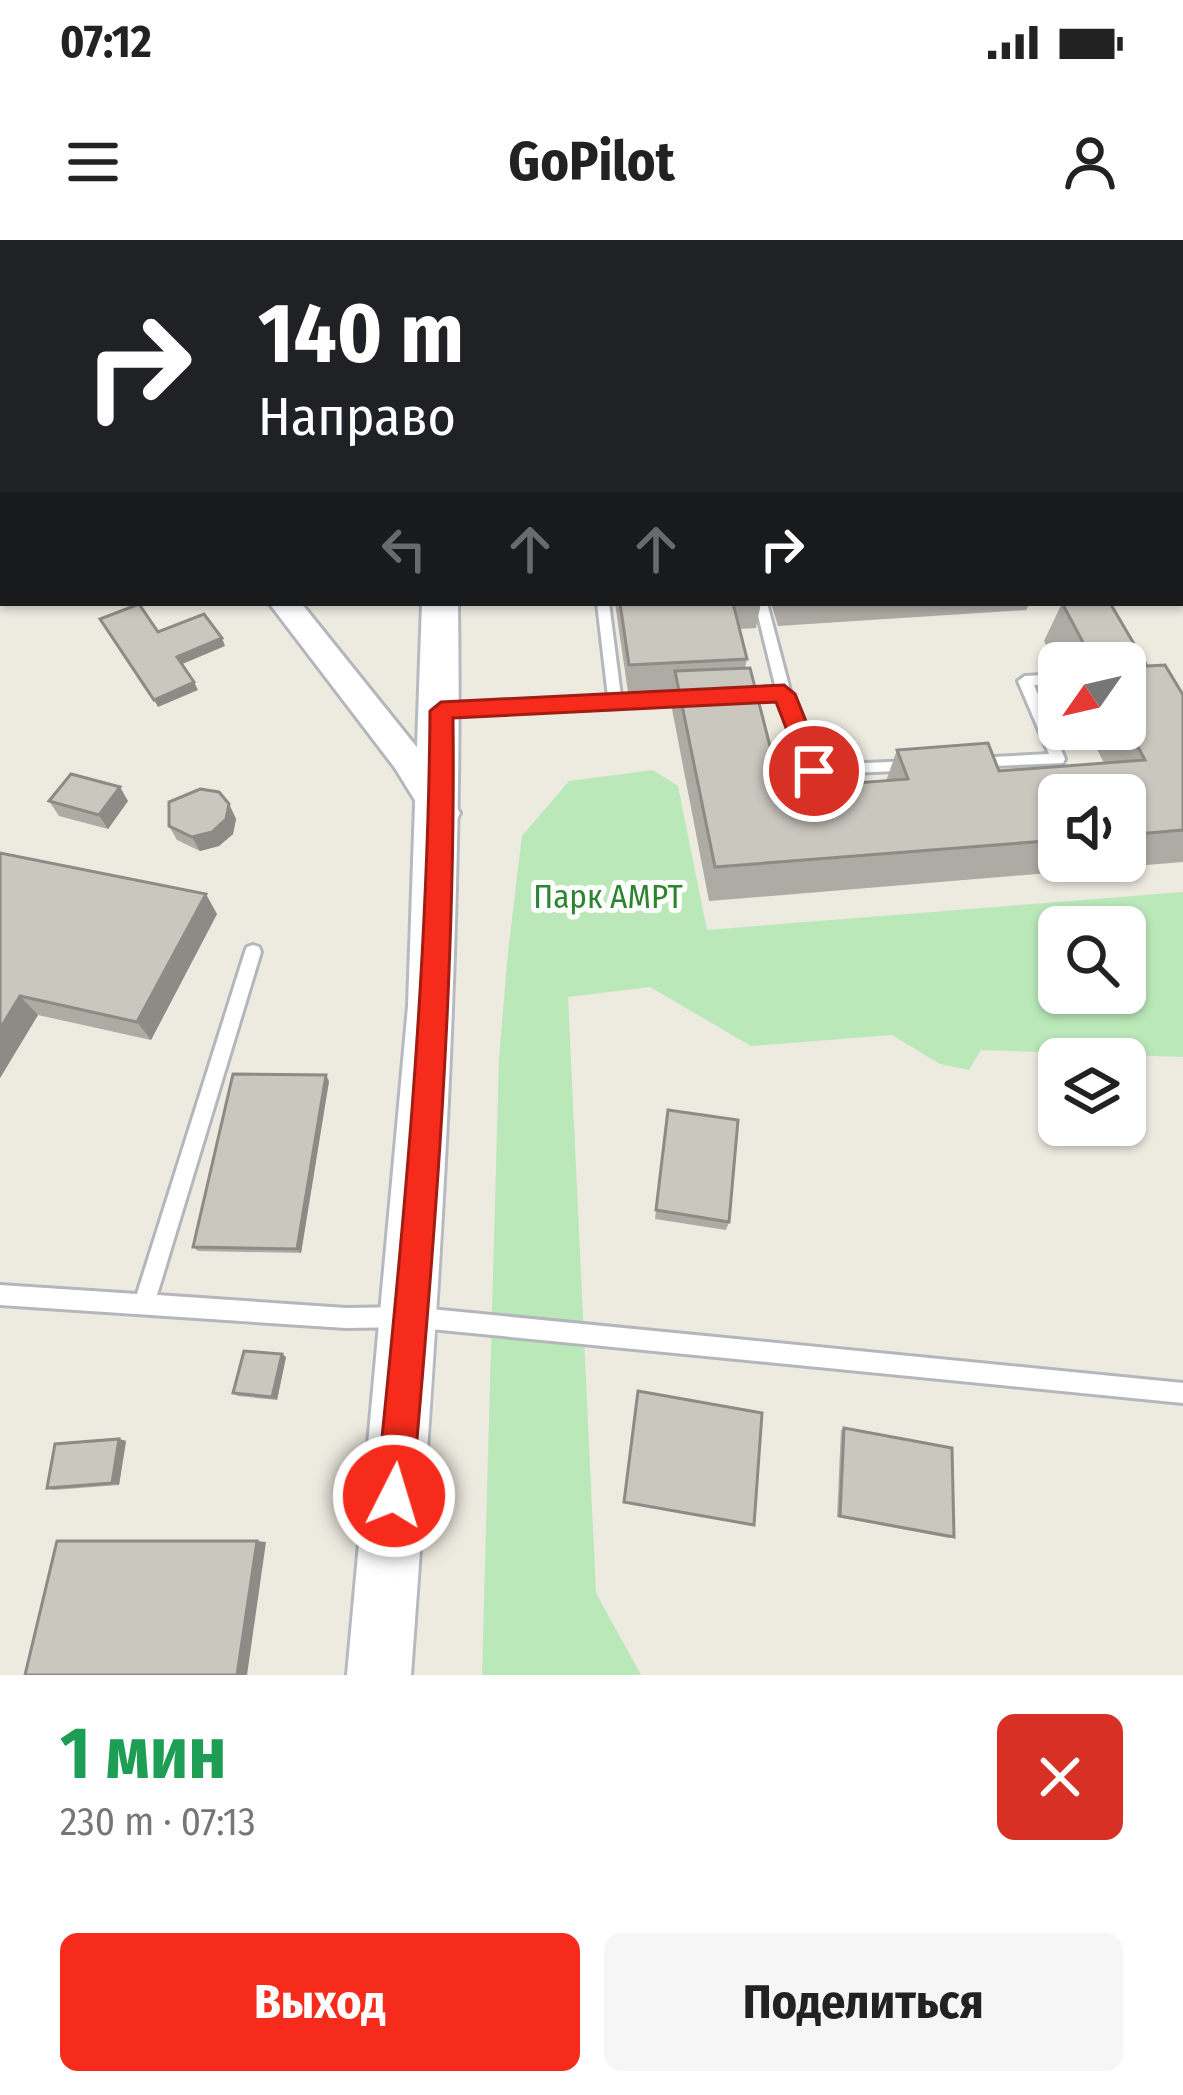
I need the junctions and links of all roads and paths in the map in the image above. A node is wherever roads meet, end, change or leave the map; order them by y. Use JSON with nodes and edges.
{"nodes":[{"id":1,"x":286,"y":606,"type":"edge"},
{"id":2,"x":440,"y":606,"type":"edge"},
{"id":3,"x":603,"y":606,"type":"edge"},
{"id":4,"x":762,"y":606,"type":"edge"},
{"id":5,"x":1038,"y":680,"type":"edge"},
{"id":6,"x":784,"y":694,"type":"junction"},
{"id":7,"x":615,"y":700,"type":"junction"},
{"id":8,"x":441,"y":711,"type":"junction"},
{"id":9,"x":1038,"y":712,"type":"edge"},
{"id":10,"x":1054,"y":750,"type":"edge"},
{"id":11,"x":947,"y":764,"type":"edge"},
{"id":12,"x":925,"y":766,"type":"edge"},
{"id":13,"x":442,"y":813,"type":"junction"},
{"id":14,"x":253,"y":952,"type":"dead end"},
{"id":15,"x":0,"y":1295,"type":"edge"},
{"id":16,"x":144,"y":1304,"type":"junction"},
{"id":17,"x":410,"y":1317,"type":"junction"},
{"id":18,"x":1183,"y":1393,"type":"edge"},
{"id":19,"x":379,"y":1675,"type":"edge"}],
"edges":[{"from":1,"to":13,"type":"street"},
{"from":2,"to":8,"type":"main road"},
{"from":3,"to":7,"type":"lane"},
{"from":4,"to":6,"type":"lane"},
{"from":5,"to":9,"type":"lane"},
{"from":6,"to":7,"type":"lane"},
{"from":6,"to":12,"type":"lane"},
{"from":7,"to":8,"type":"lane"},
{"from":8,"to":13,"type":"main road"},
{"from":10,"to":11,"type":"lane"},
{"from":13,"to":17,"type":"main road"},
{"from":14,"to":16,"type":"lane"},
{"from":15,"to":16,"type":"lane"},
{"from":16,"to":17,"type":"lane"},
{"from":17,"to":18,"type":"lane"},
{"from":17,"to":19,"type":"main road"}]}
